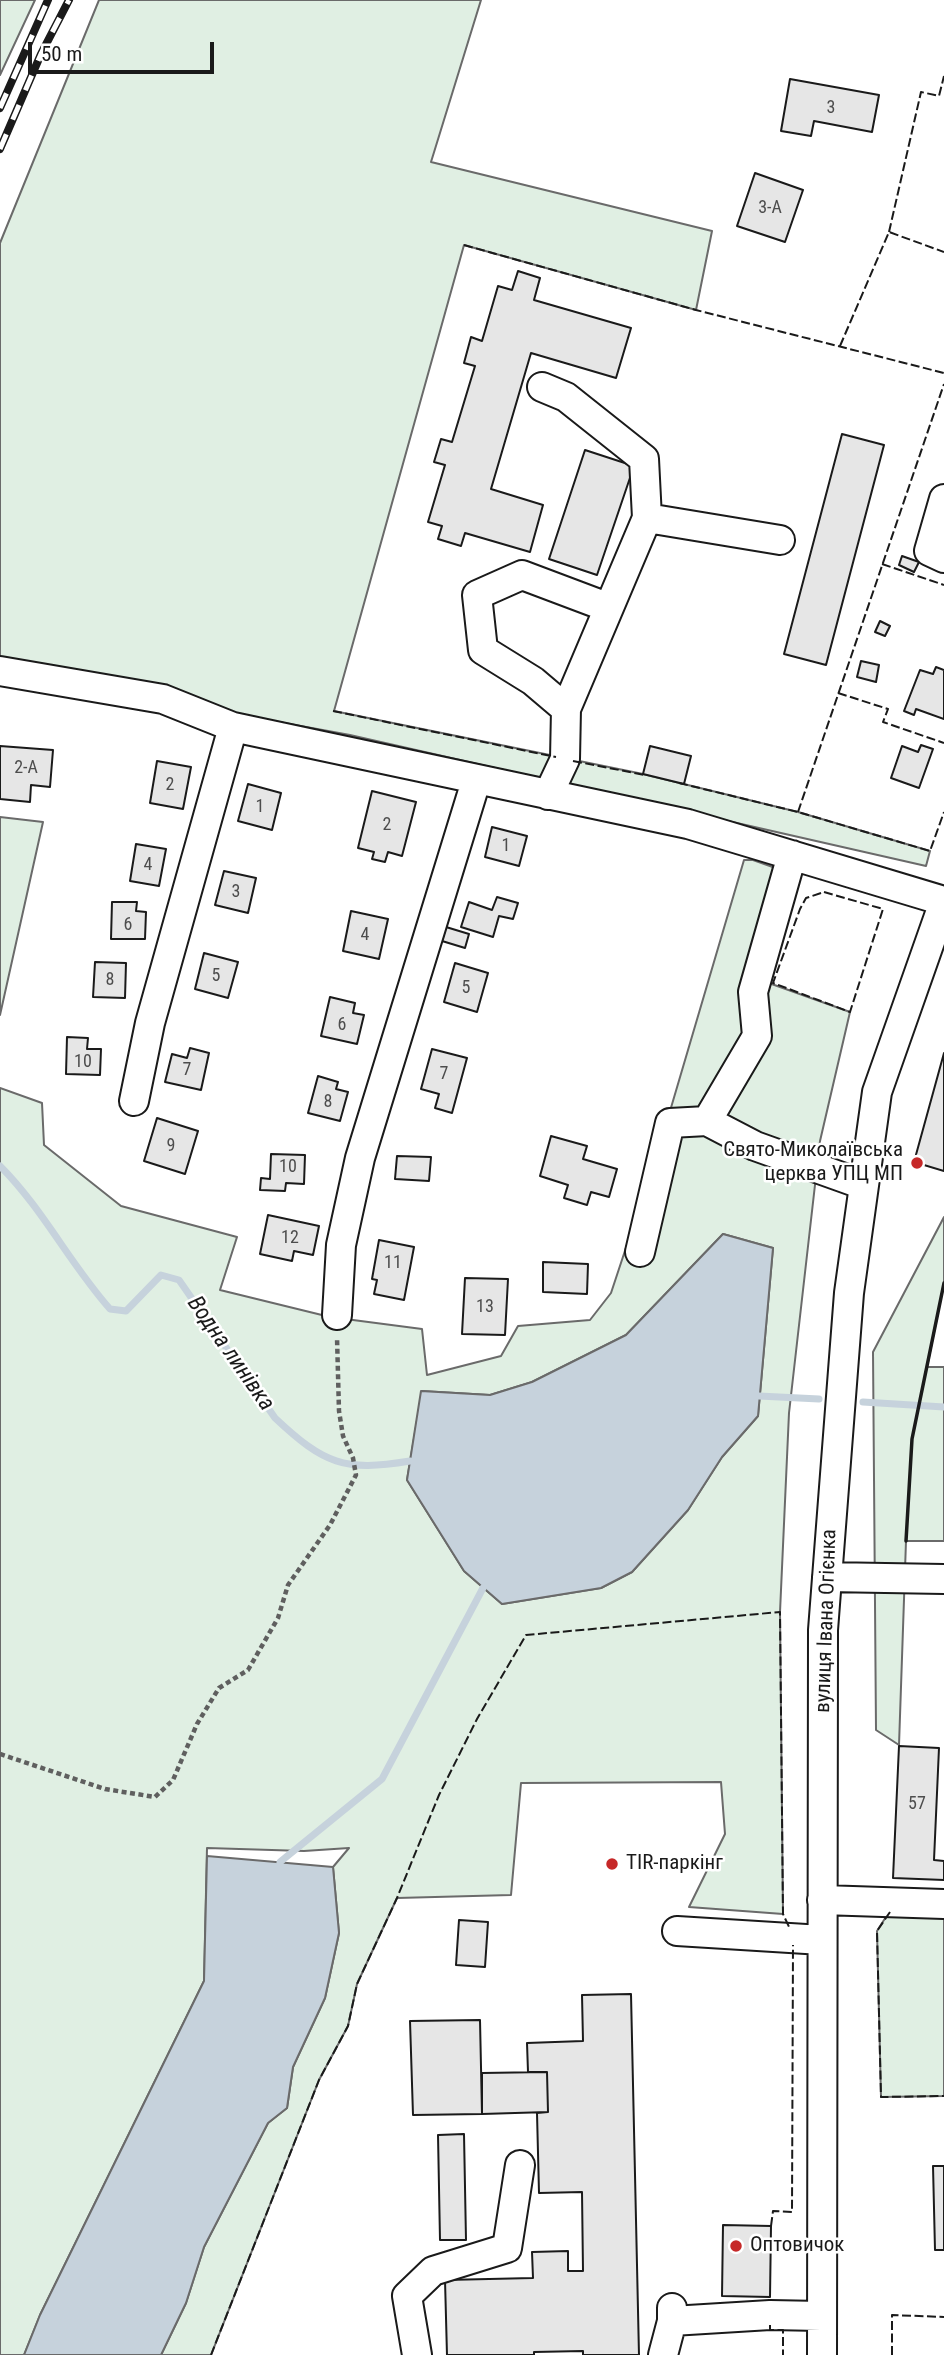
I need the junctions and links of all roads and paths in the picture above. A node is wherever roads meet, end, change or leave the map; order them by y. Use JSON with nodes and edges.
{"nodes":[{"id":1,"x":542,"y":387,"type":"dead end"},
{"id":2,"x":944,"y":499,"type":"edge"},
{"id":3,"x":647,"y":518,"type":"junction"},
{"id":4,"x":780,"y":540,"type":"dead end"},
{"id":5,"x":944,"y":558,"type":"edge"},
{"id":6,"x":607,"y":607,"type":"junction"},
{"id":7,"x":0,"y":671,"type":"edge"},
{"id":8,"x":566,"y":709,"type":"junction"},
{"id":9,"x":233,"y":727,"type":"junction"},
{"id":10,"x":476,"y":781,"type":"junction"},
{"id":11,"x":548,"y":795,"type":"junction"},
{"id":12,"x":792,"y":855,"type":"junction"},
{"id":13,"x":944,"y":901,"type":"edge"},
{"id":14,"x":134,"y":1101,"type":"dead end"},
{"id":15,"x":707,"y":1121,"type":"junction"},
{"id":16,"x":864,"y":1185,"type":"junction"},
{"id":17,"x":640,"y":1252,"type":"dead end"},
{"id":18,"x":337,"y":1315,"type":"joint"},
{"id":19,"x":827,"y":1577,"type":"junction"},
{"id":20,"x":944,"y":1579,"type":"edge"},
{"id":21,"x":0,"y":1754,"type":"edge"},
{"id":22,"x":874,"y":1885,"type":"dead end"},
{"id":23,"x":944,"y":1886,"type":"edge"},
{"id":24,"x":822,"y":1900,"type":"junction"},
{"id":25,"x":944,"y":1905,"type":"edge"},
{"id":26,"x":677,"y":1931,"type":"dead end"},
{"id":27,"x":822,"y":1940,"type":"junction"},
{"id":28,"x":520,"y":2165,"type":"dead end"},
{"id":29,"x":821,"y":2316,"type":"junction"},
{"id":30,"x":417,"y":2355,"type":"edge"},
{"id":31,"x":663,"y":2355,"type":"edge"},
{"id":32,"x":822,"y":2355,"type":"edge"}],
"edges":[{"from":1,"to":3,"type":"street"},
{"from":2,"to":5,"type":"street"},
{"from":3,"to":4,"type":"street"},
{"from":3,"to":6,"type":"street"},
{"from":6,"to":8,"type":"street"},
{"from":6,"to":8,"type":"street"},
{"from":7,"to":9,"type":"street"},
{"from":8,"to":11,"type":"street"},
{"from":9,"to":10,"type":"street"},
{"from":9,"to":14,"type":"street"},
{"from":10,"to":11,"type":"street"},
{"from":10,"to":18,"type":"street"},
{"from":11,"to":12,"type":"street"},
{"from":12,"to":13,"type":"street"},
{"from":12,"to":15,"type":"street"},
{"from":13,"to":16,"type":"street","name":"вулиця Івана Огієнка"},
{"from":15,"to":16,"type":"street"},
{"from":15,"to":17,"type":"street"},
{"from":16,"to":19,"type":"street","name":"вулиця Івана Огієнка"},
{"from":18,"to":21,"type":"path"},
{"from":19,"to":20,"type":"street"},
{"from":19,"to":24,"type":"street","name":"вулиця Івана Огієнка"},
{"from":22,"to":23,"type":"street"},
{"from":24,"to":25,"type":"street"},
{"from":24,"to":27,"type":"street","name":"вулиця Івана Огієнка"},
{"from":26,"to":27,"type":"street"},
{"from":27,"to":29,"type":"street","name":"вулиця Івана Огієнка"},
{"from":28,"to":30,"type":"street"},
{"from":29,"to":31,"type":"street"},
{"from":29,"to":32,"type":"street","name":"вулиця Івана Огієнка"}]}
